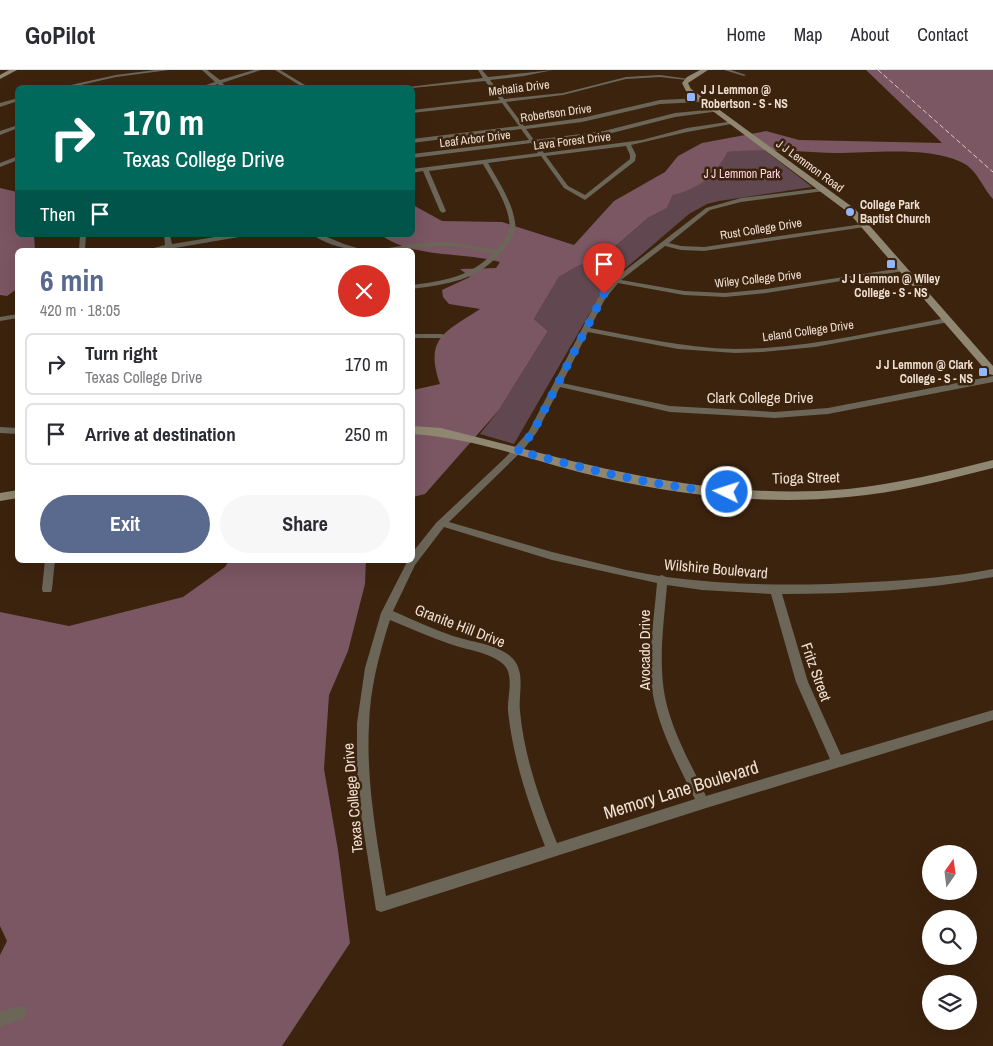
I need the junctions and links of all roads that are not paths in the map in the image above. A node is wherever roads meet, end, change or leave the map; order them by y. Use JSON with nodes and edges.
{"nodes":[{"id":1,"x":14,"y":70,"type":"edge"},
{"id":2,"x":167,"y":70,"type":"edge"},
{"id":3,"x":204,"y":70,"type":"edge"},
{"id":4,"x":259,"y":70,"type":"edge"},
{"id":5,"x":277,"y":70,"type":"edge"},
{"id":6,"x":480,"y":70,"type":"edge"},
{"id":7,"x":551,"y":70,"type":"edge"},
{"id":8,"x":705,"y":70,"type":"edge"},
{"id":9,"x":726,"y":70,"type":"edge"},
{"id":10,"x":542,"y":71,"type":"edge"},
{"id":11,"x":744,"y":75,"type":"dead end"},
{"id":12,"x":0,"y":77,"type":"edge"},
{"id":13,"x":486,"y":79,"type":"junction"},
{"id":14,"x":687,"y":79,"type":"junction"},
{"id":15,"x":218,"y":82,"type":"junction"},
{"id":16,"x":73,"y":85,"type":"edge"},
{"id":17,"x":208,"y":85,"type":"edge"},
{"id":18,"x":222,"y":85,"type":"edge"},
{"id":19,"x":303,"y":85,"type":"edge"},
{"id":20,"x":415,"y":87,"type":"edge"},
{"id":21,"x":15,"y":100,"type":"edge"},
{"id":22,"x":701,"y":100,"type":"junction"},
{"id":23,"x":502,"y":102,"type":"junction"},
{"id":24,"x":0,"y":104,"type":"edge"},
{"id":25,"x":717,"y":111,"type":"junction"},
{"id":26,"x":415,"y":112,"type":"edge"},
{"id":27,"x":734,"y":123,"type":"junction"},
{"id":28,"x":15,"y":127,"type":"edge"},
{"id":29,"x":522,"y":128,"type":"junction"},
{"id":30,"x":0,"y":133,"type":"edge"},
{"id":31,"x":415,"y":141,"type":"edge"},
{"id":32,"x":532,"y":142,"type":"junction"},
{"id":33,"x":628,"y":144,"type":"junction"},
{"id":34,"x":543,"y":154,"type":"junction"},
{"id":35,"x":415,"y":156,"type":"edge"},
{"id":36,"x":15,"y":159,"type":"edge"},
{"id":37,"x":485,"y":162,"type":"junction"},
{"id":38,"x":0,"y":165,"type":"edge"},
{"id":39,"x":424,"y":169,"type":"junction"},
{"id":40,"x":415,"y":170,"type":"edge"},
{"id":41,"x":822,"y":190,"type":"junction"},
{"id":42,"x":443,"y":211,"type":"dead end"},
{"id":43,"x":863,"y":226,"type":"junction"},
{"id":44,"x":167,"y":237,"type":"edge"},
{"id":45,"x":227,"y":237,"type":"edge"},
{"id":46,"x":320,"y":237,"type":"edge"},
{"id":47,"x":663,"y":243,"type":"junction"},
{"id":48,"x":168,"y":247,"type":"junction"},
{"id":49,"x":162,"y":248,"type":"edge"},
{"id":50,"x":339,"y":248,"type":"edge"},
{"id":51,"x":398,"y":248,"type":"edge"},
{"id":52,"x":498,"y":252,"type":"junction"},
{"id":53,"x":902,"y":270,"type":"junction"},
{"id":54,"x":616,"y":280,"type":"junction"},
{"id":55,"x":415,"y":287,"type":"edge"},
{"id":56,"x":15,"y":316,"type":"edge"},
{"id":57,"x":0,"y":319,"type":"edge"},
{"id":58,"x":946,"y":320,"type":"junction"},
{"id":59,"x":585,"y":329,"type":"junction"},
{"id":60,"x":415,"y":336,"type":"edge"},
{"id":61,"x":442,"y":336,"type":"dead end"},
{"id":62,"x":993,"y":372,"type":"edge"},
{"id":63,"x":993,"y":379,"type":"edge"},
{"id":64,"x":557,"y":384,"type":"junction"},
{"id":65,"x":0,"y":430,"type":"edge"},
{"id":66,"x":415,"y":430,"type":"edge"},
{"id":67,"x":15,"y":431,"type":"edge"},
{"id":68,"x":518,"y":451,"type":"junction"},
{"id":69,"x":993,"y":464,"type":"edge"},
{"id":70,"x":15,"y":494,"type":"edge"},
{"id":71,"x":0,"y":497,"type":"edge"},
{"id":72,"x":442,"y":523,"type":"junction"},
{"id":73,"x":415,"y":557,"type":"edge"},
{"id":74,"x":50,"y":563,"type":"edge"},
{"id":75,"x":411,"y":563,"type":"edge"},
{"id":76,"x":993,"y":573,"type":"edge"},
{"id":77,"x":662,"y":579,"type":"junction"},
{"id":78,"x":47,"y":589,"type":"dead end"},
{"id":79,"x":775,"y":589,"type":"junction"},
{"id":80,"x":386,"y":613,"type":"junction"},
{"id":81,"x":993,"y":715,"type":"edge"},
{"id":82,"x":838,"y":762,"type":"junction"},
{"id":83,"x":702,"y":803,"type":"junction"},
{"id":84,"x":553,"y":850,"type":"junction"},
{"id":85,"x":381,"y":905,"type":"joint"},
{"id":86,"x":20,"y":1013,"type":"dead end"},
{"id":87,"x":0,"y":1019,"type":"edge"}],
"edges":[{"from":1,"to":12,"type":"street"},
{"from":2,"to":16,"type":"street"},
{"from":3,"to":15,"type":"street"},
{"from":4,"to":15,"type":"street"},
{"from":5,"to":19,"type":"street"},
{"from":6,"to":13,"type":"street"},
{"from":7,"to":10,"type":"street"},
{"from":8,"to":14,"type":"street"},
{"from":9,"to":11,"type":"street"},
{"from":10,"to":13,"type":"street"},
{"from":13,"to":20,"type":"street"},
{"from":13,"to":23,"type":"street"},
{"from":14,"to":22,"type":"street","name":"J J Lemmon Road"},
{"from":14,"to":23,"type":"street","name":"Mehalia Drive"},
{"from":15,"to":17,"type":"street"},
{"from":15,"to":18,"type":"street"},
{"from":21,"to":24,"type":"street"},
{"from":22,"to":25,"type":"street","name":"J J Lemmon Road"},
{"from":22,"to":29,"type":"street","name":"Robertson Drive"},
{"from":23,"to":26,"type":"street","name":"Mehalia Drive"},
{"from":23,"to":29,"type":"street"},
{"from":25,"to":27,"type":"street","name":"J J Lemmon Road"},
{"from":25,"to":32,"type":"street","name":"Leaf Arbor Drive"},
{"from":27,"to":33,"type":"street","name":"Lava Forest Drive"},
{"from":27,"to":41,"type":"street","name":"J J Lemmon Road"},
{"from":28,"to":30,"type":"street"},
{"from":29,"to":31,"type":"street","name":"Robertson Drive"},
{"from":29,"to":32,"type":"street"},
{"from":32,"to":34,"type":"street"},
{"from":32,"to":35,"type":"street","name":"Leaf Arbor Drive"},
{"from":33,"to":34,"type":"street","name":"Lava Forest Drive"},
{"from":33,"to":34,"type":"street"},
{"from":34,"to":37,"type":"street","name":"Lava Forest Drive"},
{"from":36,"to":38,"type":"street"},
{"from":37,"to":39,"type":"street","name":"Lava Forest Drive"},
{"from":37,"to":52,"type":"street"},
{"from":39,"to":40,"type":"street","name":"Lava Forest Drive"},
{"from":39,"to":42,"type":"street"},
{"from":41,"to":43,"type":"street","name":"J J Lemmon Road"},
{"from":41,"to":47,"type":"street","name":"Texas College Drive"},
{"from":43,"to":47,"type":"street","name":"Rust College Drive"},
{"from":43,"to":53,"type":"street","name":"J J Lemmon Road"},
{"from":44,"to":48,"type":"street"},
{"from":45,"to":48,"type":"street"},
{"from":46,"to":50,"type":"street"},
{"from":47,"to":54,"type":"street","name":"Texas College Drive"},
{"from":48,"to":49,"type":"street"},
{"from":51,"to":52,"type":"street"},
{"from":52,"to":55,"type":"street"},
{"from":53,"to":54,"type":"street","name":"Wiley College Drive"},
{"from":53,"to":58,"type":"street","name":"J J Lemmon Road"},
{"from":54,"to":59,"type":"street","name":"Texas College Drive"},
{"from":56,"to":57,"type":"street"},
{"from":58,"to":59,"type":"street","name":"Leland College Drive"},
{"from":58,"to":62,"type":"street","name":"J J Lemmon Road"},
{"from":59,"to":64,"type":"street","name":"Texas College Drive"},
{"from":60,"to":61,"type":"street"},
{"from":63,"to":64,"type":"street","name":"Clark College Drive"},
{"from":64,"to":68,"type":"street","name":"Texas College Drive"},
{"from":65,"to":67,"type":"street"},
{"from":66,"to":68,"type":"street","name":"Tioga Street"},
{"from":68,"to":69,"type":"street","name":"Tioga Street"},
{"from":68,"to":72,"type":"street","name":"Texas College Drive"},
{"from":70,"to":71,"type":"street"},
{"from":72,"to":73,"type":"street","name":"Texas College Drive"},
{"from":72,"to":77,"type":"street","name":"Wilshire Boulevard"},
{"from":74,"to":78,"type":"street"},
{"from":75,"to":80,"type":"street","name":"Texas College Drive"},
{"from":76,"to":79,"type":"street","name":"Wilshire Boulevard"},
{"from":77,"to":79,"type":"street","name":"Wilshire Boulevard"},
{"from":77,"to":83,"type":"street","name":"Avocado Drive"},
{"from":79,"to":82,"type":"street","name":"Fritz Street"},
{"from":80,"to":84,"type":"street","name":"Granite Hill Drive"},
{"from":80,"to":85,"type":"street","name":"Texas College Drive"},
{"from":81,"to":82,"type":"street","name":"Memory Lane Boulevard"},
{"from":82,"to":83,"type":"street","name":"Memory Lane Boulevard"},
{"from":83,"to":84,"type":"street","name":"Memory Lane Boulevard"},
{"from":84,"to":85,"type":"street","name":"Memory Lane Boulevard"},
{"from":86,"to":87,"type":"street"}]}
